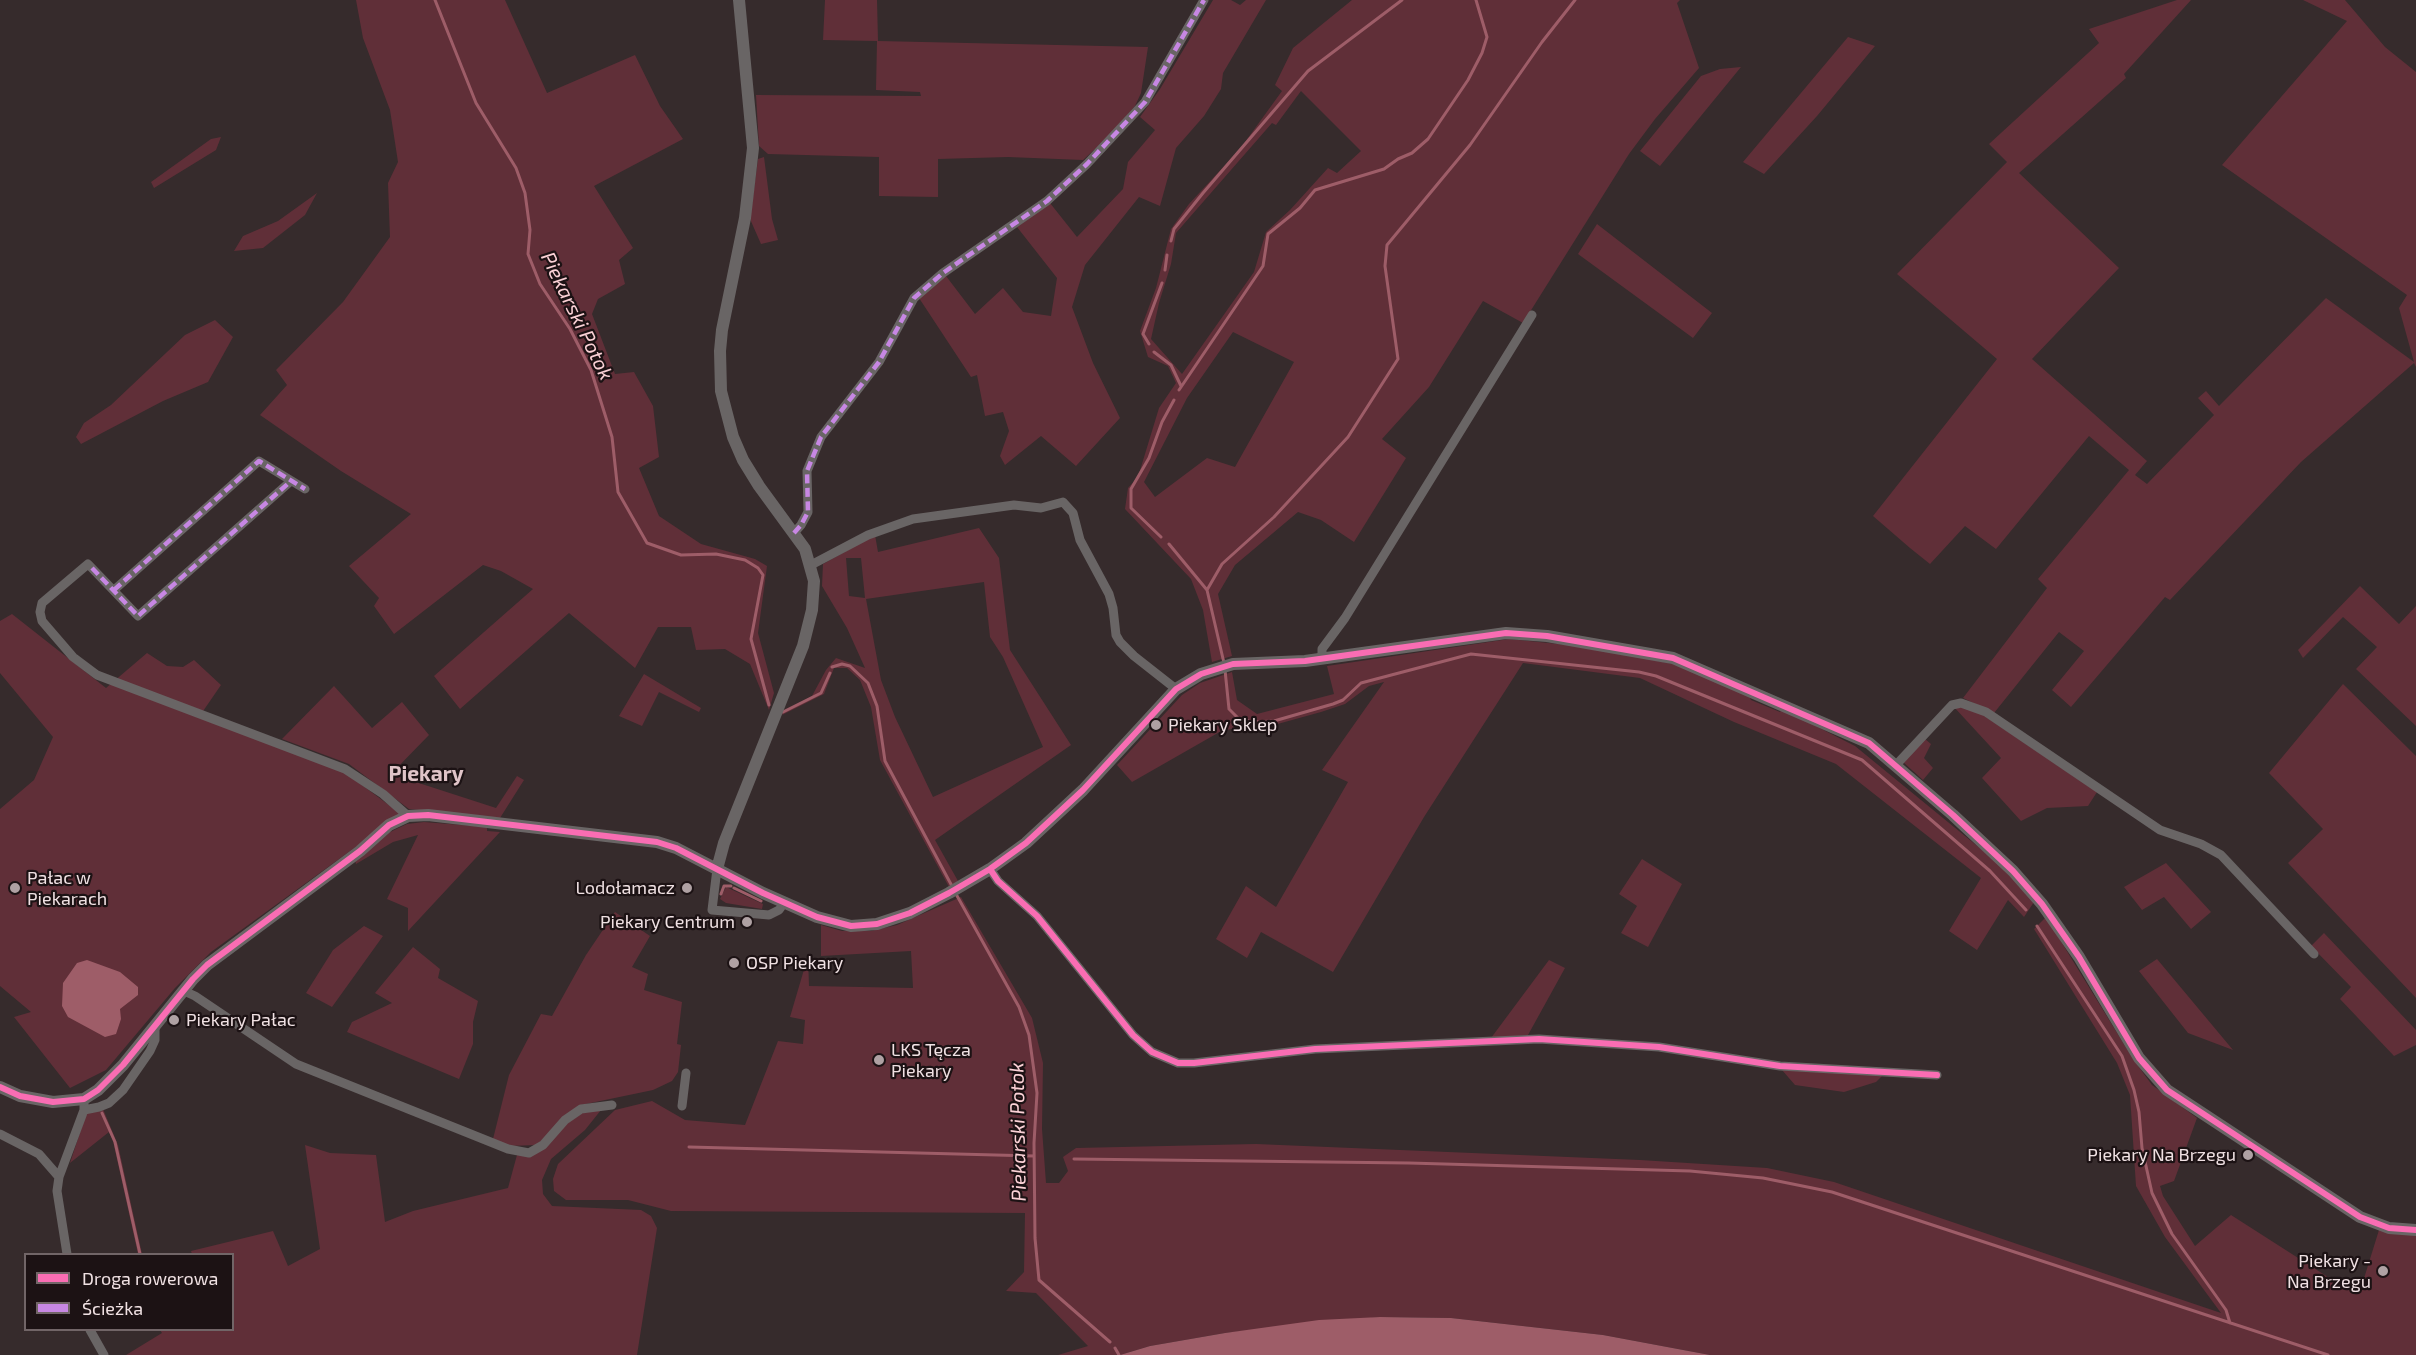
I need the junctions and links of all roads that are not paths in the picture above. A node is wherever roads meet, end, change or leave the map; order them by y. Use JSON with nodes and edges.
{"nodes":[{"id":1,"x":739,"y":0,"type":"edge"},
{"id":2,"x":1204,"y":0,"type":"edge"},
{"id":3,"x":1532,"y":315,"type":"dead end"},
{"id":4,"x":291,"y":481,"type":"junction"},
{"id":5,"x":305,"y":489,"type":"dead end"},
{"id":6,"x":794,"y":533,"type":"junction"},
{"id":7,"x":812,"y":565,"type":"junction"},
{"id":8,"x":114,"y":590,"type":"junction"},
{"id":9,"x":1322,"y":659,"type":"junction"},
{"id":10,"x":1176,"y":689,"type":"junction"},
{"id":11,"x":1896,"y":765,"type":"junction"},
{"id":12,"x":408,"y":816,"type":"junction"},
{"id":13,"x":717,"y":869,"type":"junction"},
{"id":14,"x":990,"y":869,"type":"junction"},
{"id":15,"x":784,"y":903,"type":"junction"},
{"id":16,"x":2314,"y":954,"type":"dead end"},
{"id":17,"x":184,"y":991,"type":"junction"},
{"id":18,"x":686,"y":1073,"type":"dead end"},
{"id":19,"x":1937,"y":1075,"type":"dead end"},
{"id":20,"x":0,"y":1087,"type":"edge"},
{"id":21,"x":84,"y":1104,"type":"junction"},
{"id":22,"x":612,"y":1105,"type":"dead end"},
{"id":23,"x":682,"y":1106,"type":"dead end"},
{"id":24,"x":0,"y":1134,"type":"edge"},
{"id":25,"x":59,"y":1178,"type":"junction"},
{"id":26,"x":2416,"y":1230,"type":"edge"},
{"id":27,"x":67,"y":1253,"type":"edge"},
{"id":28,"x":91,"y":1331,"type":"edge"},
{"id":29,"x":104,"y":1355,"type":"edge"}],
"edges":[{"from":1,"to":6,"type":"street"},
{"from":2,"to":6,"type":"street"},
{"from":3,"to":9,"type":"street"},
{"from":4,"to":5,"type":"street"},
{"from":4,"to":8,"type":"street"},
{"from":4,"to":8,"type":"street"},
{"from":6,"to":7,"type":"street"},
{"from":7,"to":10,"type":"street"},
{"from":7,"to":13,"type":"street"},
{"from":8,"to":12,"type":"street"},
{"from":9,"to":10,"type":"street"},
{"from":9,"to":11,"type":"street"},
{"from":10,"to":14,"type":"street"},
{"from":11,"to":16,"type":"street"},
{"from":11,"to":26,"type":"street"},
{"from":12,"to":13,"type":"street"},
{"from":12,"to":17,"type":"street"},
{"from":13,"to":15,"type":"street"},
{"from":13,"to":15,"type":"street"},
{"from":14,"to":15,"type":"street"},
{"from":14,"to":19,"type":"street"},
{"from":17,"to":21,"type":"street"},
{"from":17,"to":22,"type":"street"},
{"from":18,"to":23,"type":"street"},
{"from":20,"to":21,"type":"street"},
{"from":21,"to":25,"type":"street"},
{"from":24,"to":25,"type":"street"},
{"from":25,"to":27,"type":"street"},
{"from":28,"to":29,"type":"street"}]}
